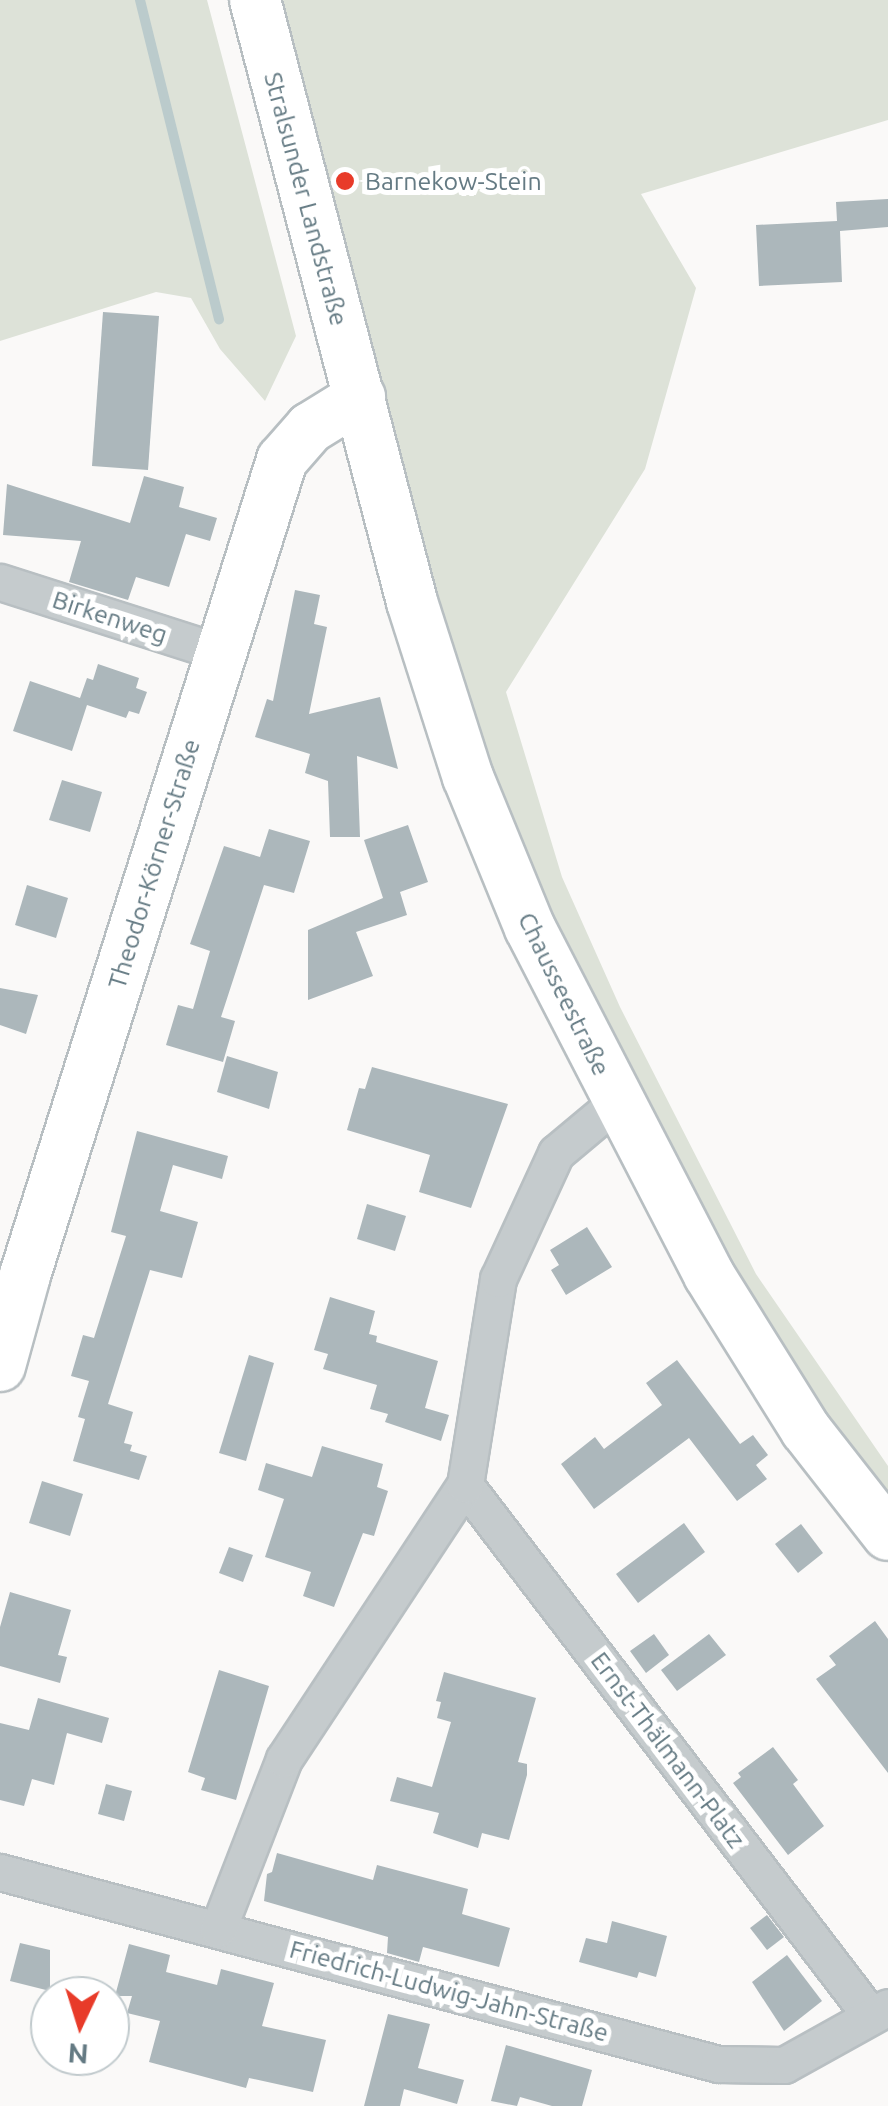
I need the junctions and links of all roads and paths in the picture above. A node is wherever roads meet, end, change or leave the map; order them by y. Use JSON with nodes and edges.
{"nodes":[{"id":1,"x":255,"y":0,"type":"edge"},
{"id":2,"x":360,"y":397,"type":"junction"},
{"id":3,"x":0,"y":582,"type":"edge"},
{"id":4,"x":220,"y":652,"type":"junction"},
{"id":5,"x":617,"y":1102,"type":"junction"},
{"id":6,"x":0,"y":1366,"type":"edge"},
{"id":7,"x":465,"y":1484,"type":"junction"},
{"id":8,"x":888,"y":1535,"type":"edge"},
{"id":9,"x":0,"y":1872,"type":"edge"},
{"id":10,"x":218,"y":1928,"type":"junction"},
{"id":11,"x":879,"y":2011,"type":"edge"}],
"edges":[{"from":1,"to":2,"type":"main road","name":"Stralsunder Landstraße"},
{"from":2,"to":4,"type":"main road","name":"Theodor-Körner-Straße"},
{"from":2,"to":5,"type":"main road","name":"Chausseestraße"},
{"from":3,"to":4,"type":"street","name":"Birkenweg"},
{"from":4,"to":6,"type":"main road","name":"Theodor-Körner-Straße"},
{"from":5,"to":7,"type":"street"},
{"from":5,"to":8,"type":"main road","name":"Chausseestraße"},
{"from":7,"to":10,"type":"street"},
{"from":7,"to":11,"type":"street","name":"Ernst-Thälmann-Platz"},
{"from":9,"to":10,"type":"street","name":"Friedrich-Ludwig-Jahn-Straße"},
{"from":10,"to":11,"type":"street","name":"Friedrich-Ludwig-Jahn-Straße"}]}
